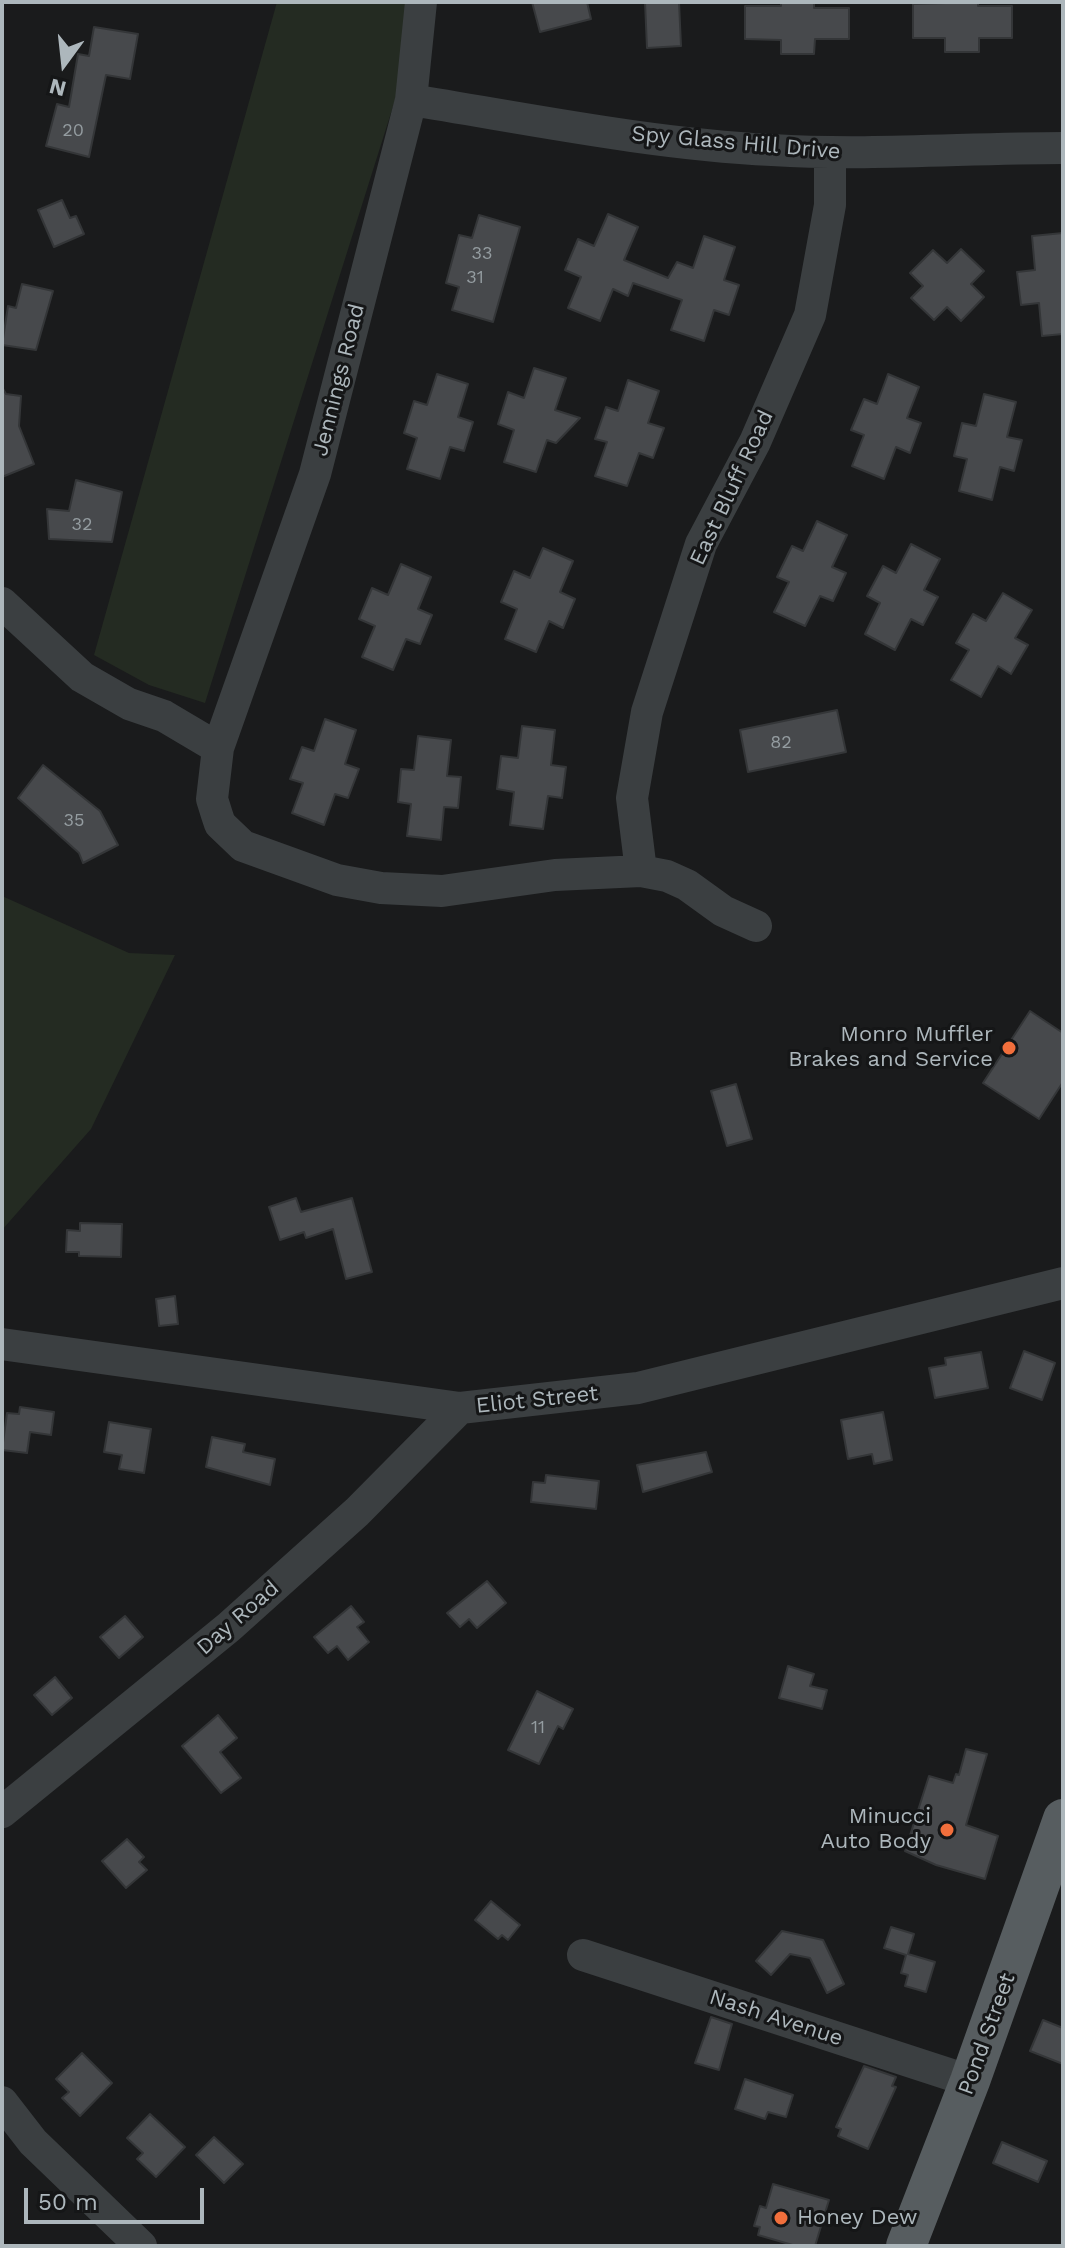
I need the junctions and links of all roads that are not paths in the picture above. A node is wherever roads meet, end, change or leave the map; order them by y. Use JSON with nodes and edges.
{"nodes":[{"id":1,"x":421,"y":2,"type":"edge"},
{"id":2,"x":411,"y":100,"type":"junction"},
{"id":3,"x":1063,"y":148,"type":"edge"},
{"id":4,"x":830,"y":153,"type":"junction"},
{"id":5,"x":2,"y":603,"type":"edge"},
{"id":6,"x":218,"y":748,"type":"junction"},
{"id":7,"x":641,"y":871,"type":"junction"},
{"id":8,"x":756,"y":926,"type":"dead end"},
{"id":9,"x":1063,"y":1283,"type":"edge"},
{"id":10,"x":2,"y":1344,"type":"edge"},
{"id":11,"x":460,"y":1408,"type":"junction"},
{"id":12,"x":2,"y":1812,"type":"edge"},
{"id":13,"x":1063,"y":1819,"type":"edge"},
{"id":14,"x":583,"y":1955,"type":"dead end"},
{"id":15,"x":970,"y":2081,"type":"junction"},
{"id":16,"x":2,"y":2102,"type":"edge"},
{"id":17,"x":141,"y":2246,"type":"edge"},
{"id":18,"x":906,"y":2246,"type":"edge"}],
"edges":[{"from":1,"to":2,"type":"street","name":"Jennings Road"},
{"from":2,"to":4,"type":"street","name":"Spy Glass Hill Drive"},
{"from":2,"to":6,"type":"street","name":"Jennings Road"},
{"from":3,"to":4,"type":"street","name":"Spy Glass Hill Drive"},
{"from":4,"to":7,"type":"street","name":"East Bluff Road"},
{"from":5,"to":6,"type":"street"},
{"from":6,"to":7,"type":"street","name":"Jennings Road"},
{"from":7,"to":8,"type":"street","name":"Jennings Road"},
{"from":9,"to":11,"type":"street","name":"Eliot Street"},
{"from":10,"to":11,"type":"street","name":"Eliot Street"},
{"from":11,"to":12,"type":"street","name":"Day Road"},
{"from":13,"to":15,"type":"main road","name":"Pond Street"},
{"from":14,"to":15,"type":"street","name":"Nash Avenue"},
{"from":15,"to":18,"type":"main road","name":"Pond Street"},
{"from":16,"to":17,"type":"street"}]}
